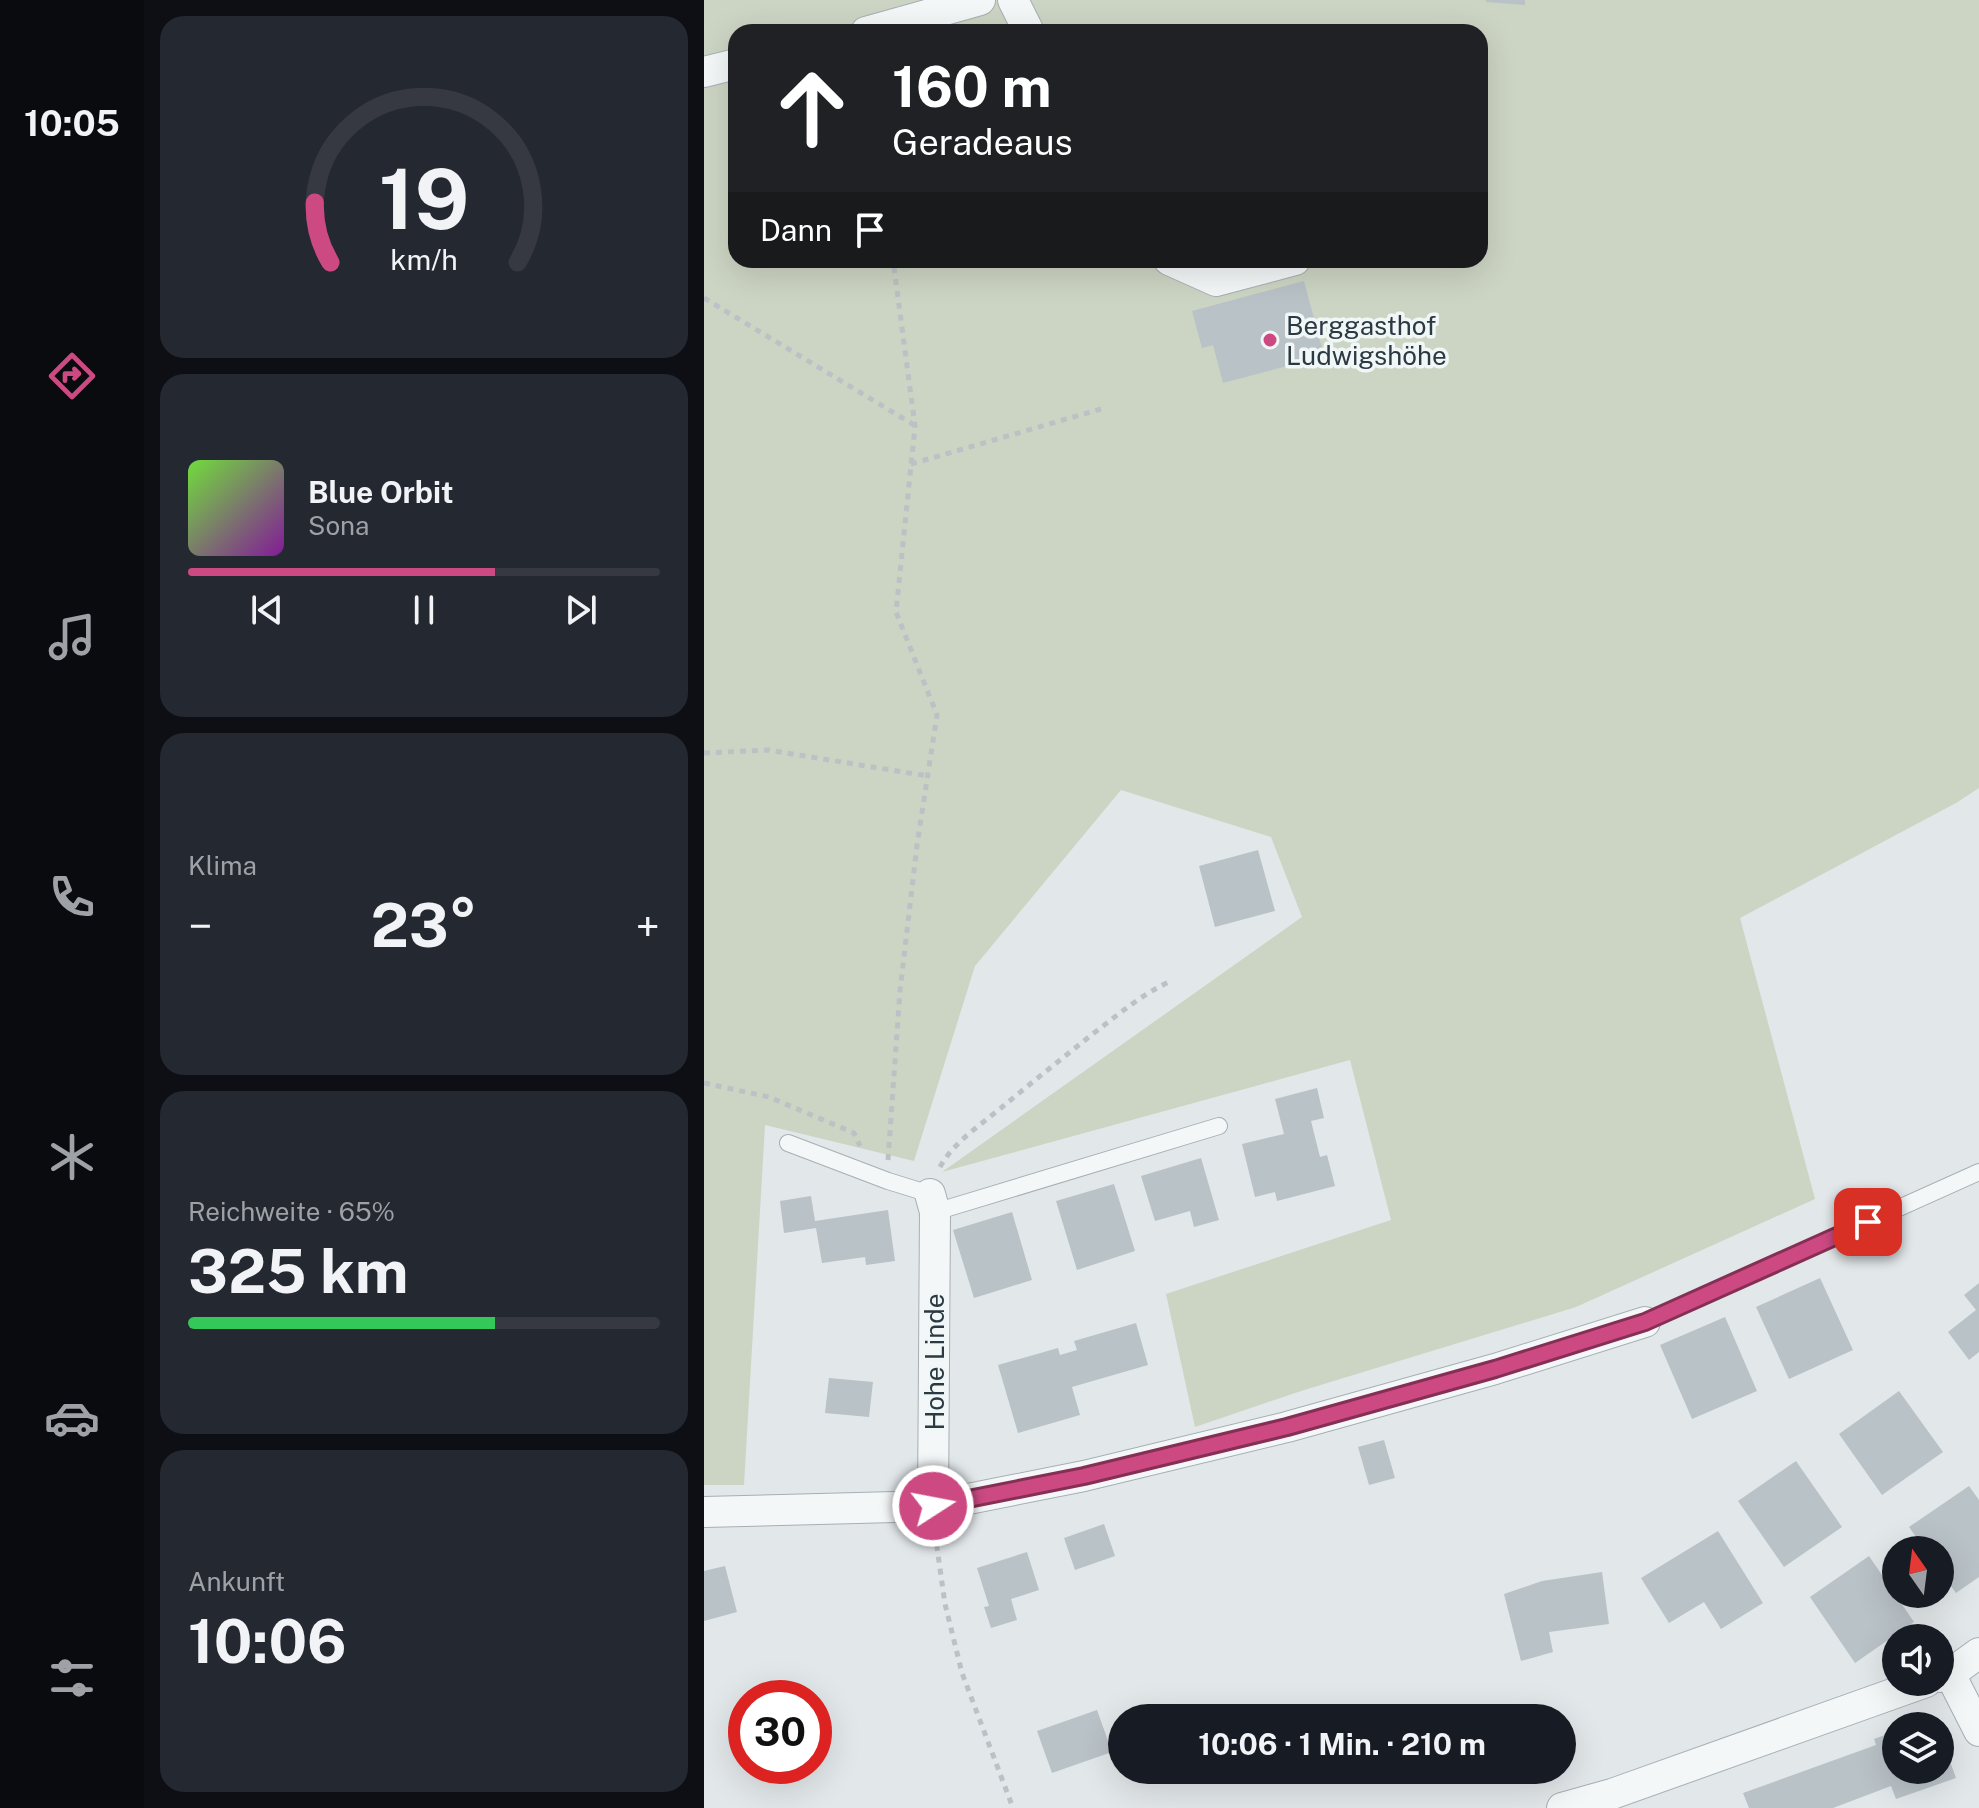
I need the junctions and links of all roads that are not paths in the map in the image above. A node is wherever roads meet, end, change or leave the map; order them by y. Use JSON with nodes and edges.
{"nodes":[{"id":1,"x":980,"y":0,"type":"edge"},
{"id":2,"x":1013,"y":0,"type":"edge"},
{"id":3,"x":894,"y":24,"type":"edge"},
{"id":4,"x":1025,"y":24,"type":"edge"},
{"id":5,"x":728,"y":66,"type":"edge"},
{"id":6,"x":704,"y":72,"type":"edge"},
{"id":7,"x":1187,"y":268,"type":"edge"},
{"id":8,"x":1265,"y":268,"type":"edge"},
{"id":9,"x":1219,"y":1126,"type":"dead end"},
{"id":10,"x":788,"y":1143,"type":"dead end"},
{"id":11,"x":1979,"y":1172,"type":"edge"},
{"id":12,"x":932,"y":1203,"type":"junction"},
{"id":13,"x":1645,"y":1322,"type":"joint"},
{"id":14,"x":933,"y":1506,"type":"junction"},
{"id":15,"x":704,"y":1512,"type":"edge"},
{"id":16,"x":1979,"y":1653,"type":"edge"},
{"id":17,"x":1954,"y":1669,"type":"edge"},
{"id":18,"x":1888,"y":1696,"type":"edge"},
{"id":19,"x":1953,"y":1696,"type":"edge"},
{"id":20,"x":1979,"y":1731,"type":"edge"},
{"id":21,"x":1562,"y":1808,"type":"edge"}],
"edges":[{"from":1,"to":3,"type":"street"},
{"from":2,"to":4,"type":"street"},
{"from":5,"to":6,"type":"street"},
{"from":7,"to":8,"type":"street"},
{"from":9,"to":12,"type":"lane"},
{"from":10,"to":12,"type":"lane"},
{"from":11,"to":13,"type":"lane"},
{"from":12,"to":14,"type":"street","name":"Hohe Linde"},
{"from":13,"to":14,"type":"street"},
{"from":14,"to":15,"type":"street"},
{"from":16,"to":17,"type":"street"},
{"from":18,"to":21,"type":"street"},
{"from":19,"to":20,"type":"street"}]}
